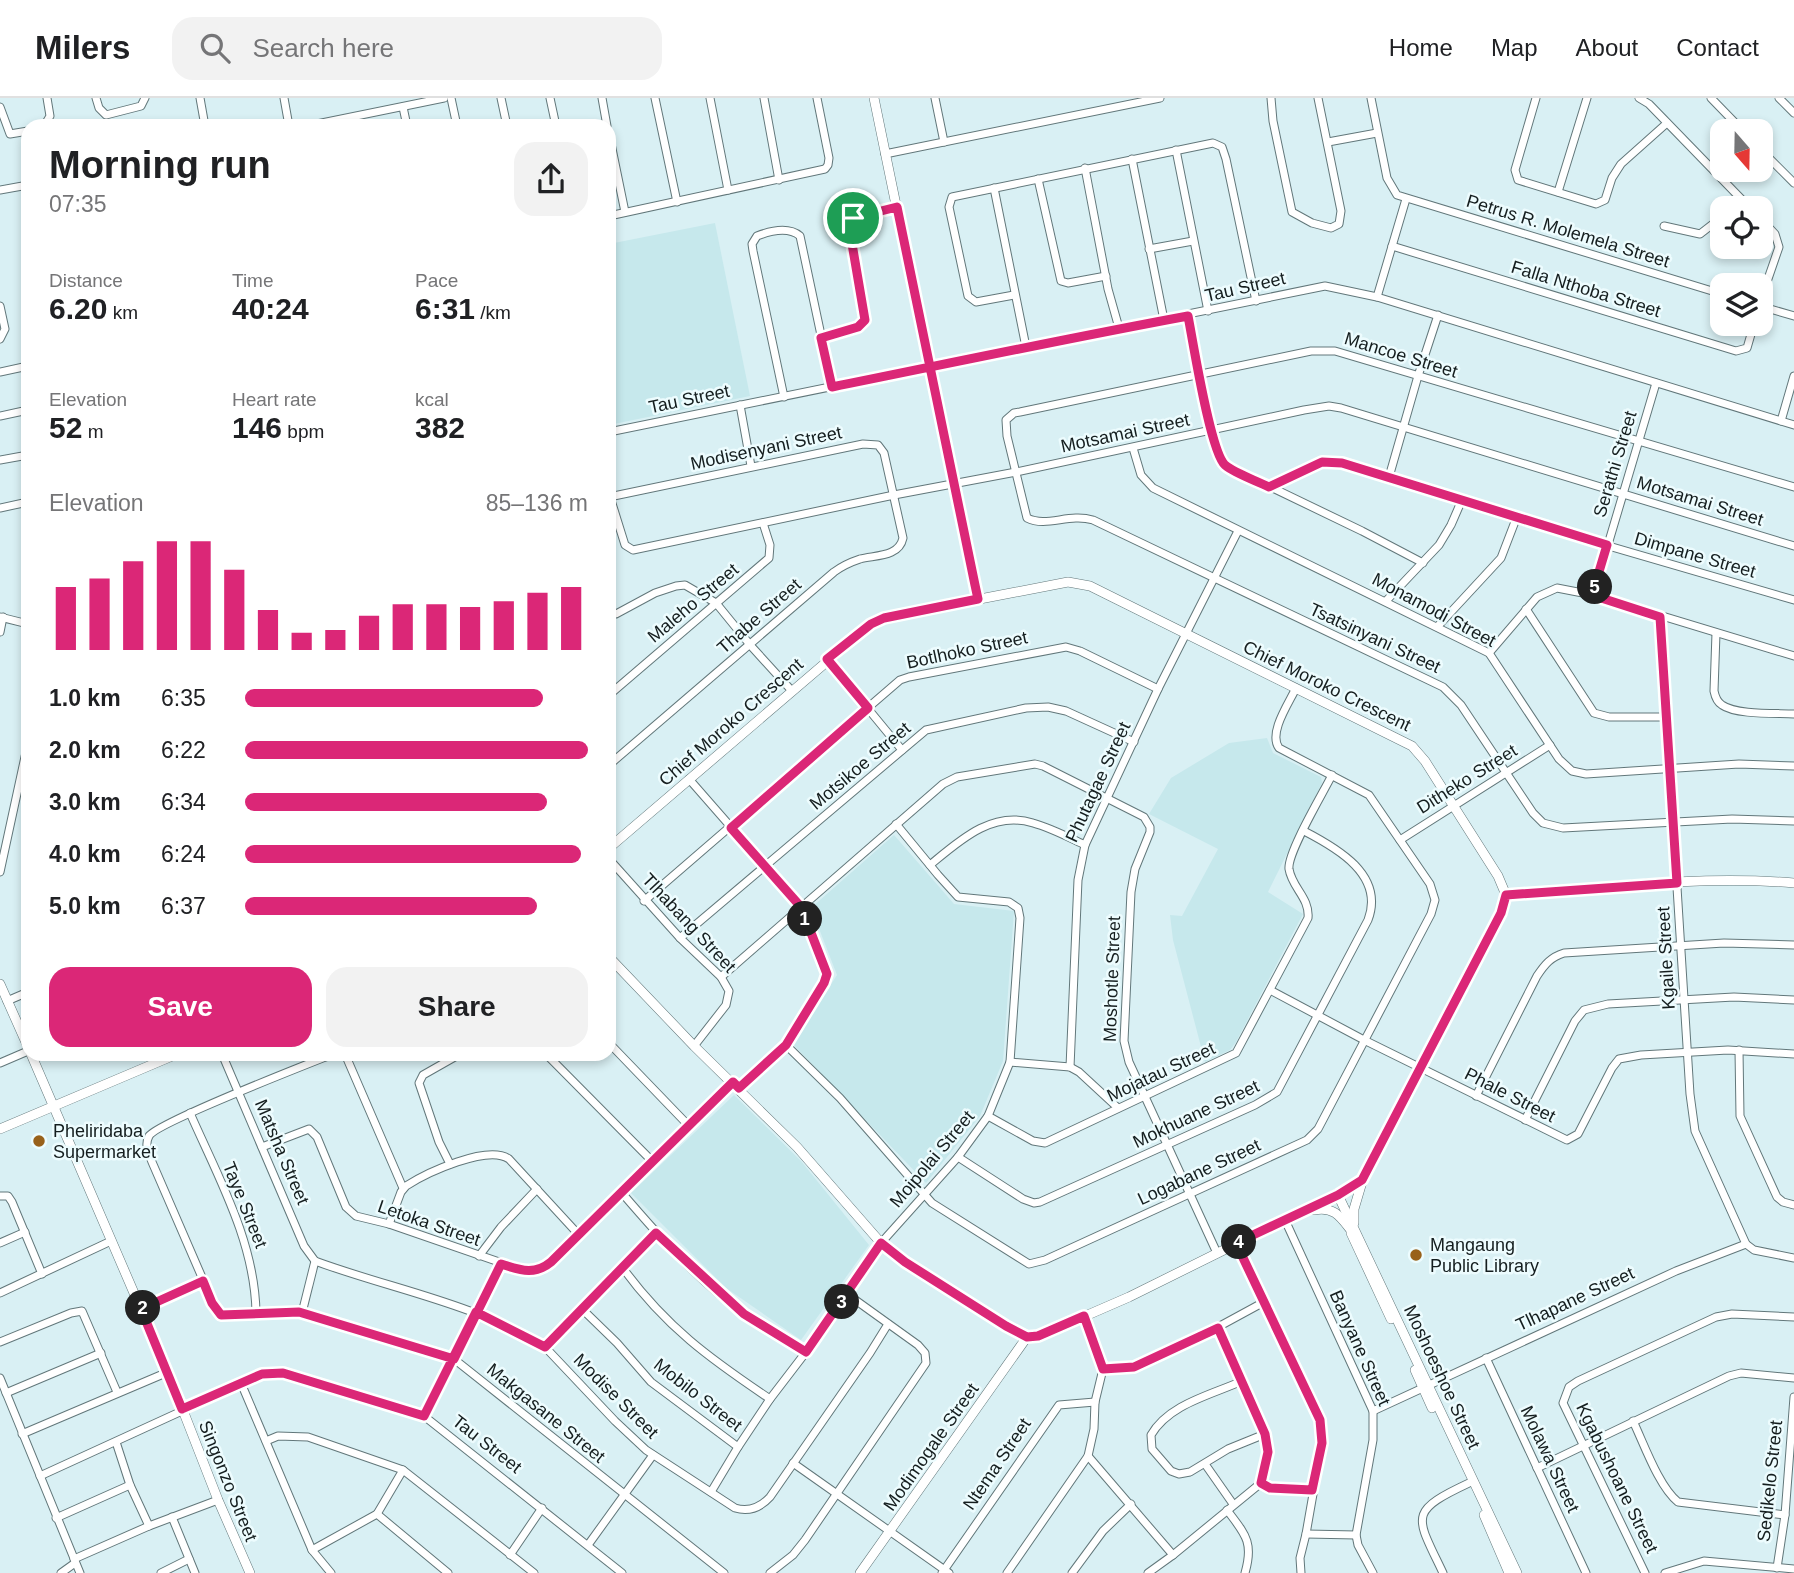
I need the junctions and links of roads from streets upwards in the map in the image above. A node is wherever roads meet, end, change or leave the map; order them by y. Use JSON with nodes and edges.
{"nodes":[{"id":1,"x":47,"y":98,"type":"edge"},
{"id":2,"x":96,"y":98,"type":"edge"},
{"id":3,"x":145,"y":98,"type":"edge"},
{"id":4,"x":200,"y":98,"type":"edge"},
{"id":5,"x":284,"y":98,"type":"edge"},
{"id":6,"x":444,"y":98,"type":"edge"},
{"id":7,"x":451,"y":98,"type":"edge"},
{"id":8,"x":501,"y":98,"type":"edge"},
{"id":9,"x":550,"y":98,"type":"edge"},
{"id":10,"x":602,"y":98,"type":"edge"},
{"id":11,"x":655,"y":98,"type":"edge"},
{"id":12,"x":710,"y":98,"type":"edge"},
{"id":13,"x":764,"y":98,"type":"edge"},
{"id":14,"x":817,"y":98,"type":"edge"},
{"id":15,"x":874,"y":98,"type":"edge"},
{"id":16,"x":935,"y":98,"type":"edge"},
{"id":17,"x":1160,"y":98,"type":"edge"},
{"id":18,"x":1271,"y":98,"type":"edge"},
{"id":19,"x":1318,"y":98,"type":"edge"},
{"id":20,"x":1371,"y":98,"type":"edge"},
{"id":21,"x":1536,"y":98,"type":"edge"},
{"id":22,"x":1587,"y":98,"type":"edge"},
{"id":23,"x":1639,"y":98,"type":"edge"},
{"id":24,"x":1711,"y":98,"type":"edge"},
{"id":25,"x":1779,"y":98,"type":"edge"},
{"id":26,"x":0,"y":107,"type":"edge"},
{"id":27,"x":403,"y":107,"type":"junction"},
{"id":28,"x":1794,"y":113,"type":"edge"},
{"id":29,"x":356,"y":116,"type":"junction"},
{"id":30,"x":48,"y":119,"type":"edge"},
{"id":31,"x":204,"y":119,"type":"edge"},
{"id":32,"x":288,"y":119,"type":"edge"},
{"id":33,"x":341,"y":119,"type":"edge"},
{"id":34,"x":357,"y":119,"type":"edge"},
{"id":35,"x":406,"y":119,"type":"edge"},
{"id":36,"x":456,"y":119,"type":"edge"},
{"id":37,"x":506,"y":119,"type":"edge"},
{"id":38,"x":554,"y":119,"type":"edge"},
{"id":39,"x":606,"y":119,"type":"edge"},
{"id":40,"x":1731,"y":119,"type":"edge"},
{"id":41,"x":1667,"y":122,"type":"junction"},
{"id":42,"x":21,"y":132,"type":"edge"},
{"id":43,"x":1377,"y":133,"type":"junction"},
{"id":44,"x":944,"y":142,"type":"junction"},
{"id":45,"x":1328,"y":142,"type":"junction"},
{"id":46,"x":1176,"y":149,"type":"junction"},
{"id":47,"x":886,"y":154,"type":"junction"},
{"id":48,"x":1132,"y":159,"type":"junction"},
{"id":49,"x":1773,"y":162,"type":"edge"},
{"id":50,"x":616,"y":168,"type":"edge"},
{"id":51,"x":1085,"y":168,"type":"junction"},
{"id":52,"x":1038,"y":178,"type":"junction"},
{"id":53,"x":779,"y":180,"type":"junction"},
{"id":54,"x":1794,"y":183,"type":"edge"},
{"id":55,"x":21,"y":186,"type":"edge"},
{"id":56,"x":994,"y":188,"type":"junction"},
{"id":57,"x":0,"y":190,"type":"edge"},
{"id":58,"x":728,"y":191,"type":"junction"},
{"id":59,"x":1558,"y":192,"type":"junction"},
{"id":60,"x":1737,"y":196,"type":"edge"},
{"id":61,"x":1406,"y":199,"type":"junction"},
{"id":62,"x":677,"y":202,"type":"junction"},
{"id":63,"x":897,"y":207,"type":"junction"},
{"id":64,"x":625,"y":212,"type":"junction"},
{"id":65,"x":616,"y":214,"type":"edge"},
{"id":66,"x":1664,"y":226,"type":"dead end"},
{"id":67,"x":1710,"y":226,"type":"edge"},
{"id":68,"x":1773,"y":232,"type":"edge"},
{"id":69,"x":1193,"y":242,"type":"junction"},
{"id":70,"x":1392,"y":246,"type":"junction"},
{"id":71,"x":1149,"y":249,"type":"junction"},
{"id":72,"x":1770,"y":273,"type":"edge"},
{"id":73,"x":1106,"y":276,"type":"junction"},
{"id":74,"x":1710,"y":290,"type":"edge"},
{"id":75,"x":1014,"y":295,"type":"junction"},
{"id":76,"x":1377,"y":297,"type":"junction"},
{"id":77,"x":1256,"y":301,"type":"junction"},
{"id":78,"x":0,"y":306,"type":"edge"},
{"id":79,"x":1773,"y":309,"type":"edge"},
{"id":80,"x":1208,"y":311,"type":"junction"},
{"id":81,"x":1438,"y":315,"type":"junction"},
{"id":82,"x":1188,"y":316,"type":"junction"},
{"id":83,"x":1794,"y":316,"type":"edge"},
{"id":84,"x":1164,"y":320,"type":"junction"},
{"id":85,"x":1119,"y":328,"type":"junction"},
{"id":86,"x":1750,"y":336,"type":"edge"},
{"id":87,"x":821,"y":338,"type":"junction"},
{"id":88,"x":0,"y":339,"type":"edge"},
{"id":89,"x":1026,"y":347,"type":"junction"},
{"id":90,"x":930,"y":367,"type":"junction"},
{"id":91,"x":21,"y":368,"type":"edge"},
{"id":92,"x":0,"y":372,"type":"edge"},
{"id":93,"x":1199,"y":376,"type":"junction"},
{"id":94,"x":1418,"y":376,"type":"junction"},
{"id":95,"x":1794,"y":376,"type":"edge"},
{"id":96,"x":1656,"y":383,"type":"junction"},
{"id":97,"x":832,"y":387,"type":"junction"},
{"id":98,"x":784,"y":397,"type":"junction"},
{"id":99,"x":740,"y":405,"type":"junction"},
{"id":100,"x":21,"y":412,"type":"edge"},
{"id":101,"x":0,"y":416,"type":"edge"},
{"id":102,"x":1781,"y":421,"type":"junction"},
{"id":103,"x":1794,"y":425,"type":"edge"},
{"id":104,"x":1404,"y":427,"type":"junction"},
{"id":105,"x":1211,"y":430,"type":"junction"},
{"id":106,"x":616,"y":431,"type":"edge"},
{"id":107,"x":1637,"y":442,"type":"junction"},
{"id":108,"x":1133,"y":448,"type":"junction"},
{"id":109,"x":21,"y":456,"type":"edge"},
{"id":110,"x":0,"y":460,"type":"edge"},
{"id":111,"x":751,"y":466,"type":"junction"},
{"id":112,"x":1016,"y":472,"type":"junction"},
{"id":113,"x":1389,"y":477,"type":"junction"},
{"id":114,"x":954,"y":485,"type":"junction"},
{"id":115,"x":1269,"y":487,"type":"junction"},
{"id":116,"x":1794,"y":487,"type":"edge"},
{"id":117,"x":1623,"y":494,"type":"junction"},
{"id":118,"x":616,"y":495,"type":"edge"},
{"id":119,"x":894,"y":495,"type":"junction"},
{"id":120,"x":1461,"y":502,"type":"junction"},
{"id":121,"x":21,"y":504,"type":"edge"},
{"id":122,"x":0,"y":508,"type":"edge"},
{"id":123,"x":616,"y":518,"type":"edge"},
{"id":124,"x":1516,"y":519,"type":"junction"},
{"id":125,"x":763,"y":523,"type":"junction"},
{"id":126,"x":1238,"y":531,"type":"junction"},
{"id":127,"x":1607,"y":545,"type":"junction"},
{"id":128,"x":1794,"y":546,"type":"edge"},
{"id":129,"x":1423,"y":563,"type":"junction"},
{"id":130,"x":1214,"y":579,"type":"junction"},
{"id":131,"x":1592,"y":595,"type":"junction"},
{"id":132,"x":978,"y":599,"type":"junction"},
{"id":133,"x":1794,"y":600,"type":"edge"},
{"id":134,"x":1386,"y":601,"type":"junction"},
{"id":135,"x":716,"y":603,"type":"junction"},
{"id":136,"x":1526,"y":610,"type":"junction"},
{"id":137,"x":616,"y":614,"type":"edge"},
{"id":138,"x":2,"y":617,"type":"edge"},
{"id":139,"x":1660,"y":617,"type":"junction"},
{"id":140,"x":21,"y":622,"type":"edge"},
{"id":141,"x":1438,"y":626,"type":"junction"},
{"id":142,"x":0,"y":632,"type":"edge"},
{"id":143,"x":1716,"y":633,"type":"junction"},
{"id":144,"x":1185,"y":634,"type":"junction"},
{"id":145,"x":751,"y":646,"type":"junction"},
{"id":146,"x":1489,"y":653,"type":"junction"},
{"id":147,"x":1794,"y":656,"type":"edge"},
{"id":148,"x":827,"y":659,"type":"junction"},
{"id":149,"x":1296,"y":688,"type":"junction"},
{"id":150,"x":616,"y":689,"type":"edge"},
{"id":151,"x":1158,"y":689,"type":"junction"},
{"id":152,"x":792,"y":691,"type":"junction"},
{"id":153,"x":868,"y":708,"type":"junction"},
{"id":154,"x":1794,"y":714,"type":"edge"},
{"id":155,"x":1666,"y":717,"type":"junction"},
{"id":156,"x":1134,"y":742,"type":"junction"},
{"id":157,"x":1550,"y":745,"type":"junction"},
{"id":158,"x":902,"y":750,"type":"junction"},
{"id":159,"x":616,"y":759,"type":"edge"},
{"id":160,"x":1794,"y":766,"type":"edge"},
{"id":161,"x":1668,"y":769,"type":"junction"},
{"id":162,"x":1506,"y":773,"type":"junction"},
{"id":163,"x":21,"y":775,"type":"edge"},
{"id":164,"x":1332,"y":775,"type":"junction"},
{"id":165,"x":689,"y":779,"type":"junction"},
{"id":166,"x":1109,"y":797,"type":"junction"},
{"id":167,"x":1452,"y":806,"type":"junction"},
{"id":168,"x":1794,"y":821,"type":"edge"},
{"id":169,"x":1672,"y":823,"type":"junction"},
{"id":170,"x":896,"y":824,"type":"junction"},
{"id":171,"x":731,"y":828,"type":"junction"},
{"id":172,"x":1304,"y":831,"type":"junction"},
{"id":173,"x":1400,"y":839,"type":"junction"},
{"id":174,"x":616,"y":842,"type":"edge"},
{"id":175,"x":1084,"y":845,"type":"junction"},
{"id":176,"x":930,"y":865,"type":"junction"},
{"id":177,"x":616,"y":867,"type":"edge"},
{"id":178,"x":764,"y":867,"type":"junction"},
{"id":179,"x":0,"y":872,"type":"edge"},
{"id":180,"x":1677,"y":883,"type":"junction"},
{"id":181,"x":1794,"y":883,"type":"edge"},
{"id":182,"x":1506,"y":895,"type":"junction"},
{"id":183,"x":644,"y":901,"type":"junction"},
{"id":184,"x":801,"y":907,"type":"junction"},
{"id":185,"x":680,"y":938,"type":"junction"},
{"id":186,"x":1681,"y":945,"type":"junction"},
{"id":187,"x":1794,"y":945,"type":"edge"},
{"id":188,"x":616,"y":964,"type":"edge"},
{"id":189,"x":721,"y":977,"type":"junction"},
{"id":190,"x":0,"y":984,"type":"edge"},
{"id":191,"x":1270,"y":990,"type":"junction"},
{"id":192,"x":21,"y":995,"type":"edge"},
{"id":193,"x":1684,"y":999,"type":"junction"},
{"id":194,"x":1794,"y":1000,"type":"edge"},
{"id":195,"x":7,"y":1002,"type":"junction"},
{"id":196,"x":1318,"y":1015,"type":"junction"},
{"id":197,"x":21,"y":1033,"type":"edge"},
{"id":198,"x":1364,"y":1040,"type":"junction"},
{"id":199,"x":786,"y":1045,"type":"junction"},
{"id":200,"x":694,"y":1046,"type":"junction"},
{"id":201,"x":616,"y":1050,"type":"edge"},
{"id":202,"x":1739,"y":1050,"type":"junction"},
{"id":203,"x":1687,"y":1052,"type":"junction"},
{"id":204,"x":21,"y":1054,"type":"edge"},
{"id":205,"x":1794,"y":1054,"type":"edge"},
{"id":206,"x":33,"y":1061,"type":"edge"},
{"id":207,"x":160,"y":1061,"type":"edge"},
{"id":208,"x":225,"y":1061,"type":"edge"},
{"id":209,"x":316,"y":1061,"type":"edge"},
{"id":210,"x":348,"y":1061,"type":"edge"},
{"id":211,"x":447,"y":1061,"type":"edge"},
{"id":212,"x":553,"y":1061,"type":"edge"},
{"id":213,"x":1010,"y":1062,"type":"junction"},
{"id":214,"x":0,"y":1063,"type":"edge"},
{"id":215,"x":1070,"y":1067,"type":"junction"},
{"id":216,"x":1421,"y":1069,"type":"junction"},
{"id":217,"x":736,"y":1085,"type":"junction"},
{"id":218,"x":239,"y":1093,"type":"junction"},
{"id":219,"x":1145,"y":1096,"type":"junction"},
{"id":220,"x":1476,"y":1096,"type":"junction"},
{"id":221,"x":52,"y":1107,"type":"junction"},
{"id":222,"x":1118,"y":1108,"type":"junction"},
{"id":223,"x":190,"y":1113,"type":"junction"},
{"id":224,"x":988,"y":1115,"type":"junction"},
{"id":225,"x":1525,"y":1120,"type":"junction"},
{"id":226,"x":689,"y":1126,"type":"junction"},
{"id":227,"x":0,"y":1129,"type":"edge"},
{"id":228,"x":1168,"y":1145,"type":"junction"},
{"id":229,"x":262,"y":1147,"type":"junction"},
{"id":230,"x":958,"y":1157,"type":"junction"},
{"id":231,"x":653,"y":1162,"type":"junction"},
{"id":232,"x":450,"y":1164,"type":"junction"},
{"id":233,"x":1362,"y":1180,"type":"junction"},
{"id":234,"x":403,"y":1188,"type":"junction"},
{"id":235,"x":537,"y":1189,"type":"junction"},
{"id":236,"x":622,"y":1193,"type":"junction"},
{"id":237,"x":1191,"y":1193,"type":"junction"},
{"id":238,"x":925,"y":1194,"type":"junction"},
{"id":239,"x":0,"y":1196,"type":"edge"},
{"id":240,"x":1337,"y":1196,"type":"junction"},
{"id":241,"x":1794,"y":1205,"type":"edge"},
{"id":242,"x":1302,"y":1212,"type":"junction"},
{"id":243,"x":1285,"y":1220,"type":"junction"},
{"id":244,"x":389,"y":1224,"type":"junction"},
{"id":245,"x":1352,"y":1228,"type":"junction"},
{"id":246,"x":25,"y":1232,"type":"junction"},
{"id":247,"x":656,"y":1233,"type":"junction"},
{"id":248,"x":579,"y":1235,"type":"junction"},
{"id":249,"x":111,"y":1241,"type":"junction"},
{"id":250,"x":0,"y":1243,"type":"edge"},
{"id":251,"x":881,"y":1243,"type":"junction"},
{"id":252,"x":1236,"y":1243,"type":"junction"},
{"id":253,"x":1746,"y":1244,"type":"junction"},
{"id":254,"x":1217,"y":1253,"type":"junction"},
{"id":255,"x":479,"y":1256,"type":"junction"},
{"id":256,"x":1794,"y":1258,"type":"edge"},
{"id":257,"x":315,"y":1261,"type":"junction"},
{"id":258,"x":501,"y":1264,"type":"junction"},
{"id":259,"x":622,"y":1267,"type":"junction"},
{"id":260,"x":42,"y":1274,"type":"junction"},
{"id":261,"x":203,"y":1281,"type":"junction"},
{"id":262,"x":0,"y":1293,"type":"edge"},
{"id":263,"x":847,"y":1294,"type":"junction"},
{"id":264,"x":1264,"y":1302,"type":"junction"},
{"id":265,"x":581,"y":1308,"type":"junction"},
{"id":266,"x":141,"y":1309,"type":"junction"},
{"id":267,"x":476,"y":1312,"type":"junction"},
{"id":268,"x":256,"y":1313,"type":"junction"},
{"id":269,"x":302,"y":1313,"type":"junction"},
{"id":270,"x":1084,"y":1316,"type":"junction"},
{"id":271,"x":1794,"y":1317,"type":"edge"},
{"id":272,"x":888,"y":1324,"type":"junction"},
{"id":273,"x":1218,"y":1328,"type":"junction"},
{"id":274,"x":1027,"y":1337,"type":"junction"},
{"id":275,"x":0,"y":1342,"type":"edge"},
{"id":276,"x":545,"y":1347,"type":"junction"},
{"id":277,"x":806,"y":1352,"type":"junction"},
{"id":278,"x":101,"y":1353,"type":"junction"},
{"id":279,"x":1486,"y":1358,"type":"junction"},
{"id":280,"x":454,"y":1359,"type":"junction"},
{"id":281,"x":1103,"y":1369,"type":"junction"},
{"id":282,"x":168,"y":1372,"type":"junction"},
{"id":283,"x":0,"y":1378,"type":"edge"},
{"id":284,"x":1794,"y":1378,"type":"edge"},
{"id":285,"x":1242,"y":1381,"type":"junction"},
{"id":286,"x":241,"y":1383,"type":"junction"},
{"id":287,"x":1426,"y":1388,"type":"junction"},
{"id":288,"x":117,"y":1392,"type":"junction"},
{"id":289,"x":6,"y":1393,"type":"junction"},
{"id":290,"x":1794,"y":1396,"type":"edge"},
{"id":291,"x":770,"y":1399,"type":"junction"},
{"id":292,"x":1095,"y":1402,"type":"junction"},
{"id":293,"x":182,"y":1409,"type":"junction"},
{"id":294,"x":1373,"y":1411,"type":"junction"},
{"id":295,"x":424,"y":1416,"type":"junction"},
{"id":296,"x":1633,"y":1421,"type":"junction"},
{"id":297,"x":22,"y":1434,"type":"junction"},
{"id":298,"x":1265,"y":1434,"type":"junction"},
{"id":299,"x":116,"y":1441,"type":"junction"},
{"id":300,"x":266,"y":1441,"type":"junction"},
{"id":301,"x":1585,"y":1445,"type":"junction"},
{"id":302,"x":738,"y":1447,"type":"junction"},
{"id":303,"x":653,"y":1455,"type":"junction"},
{"id":304,"x":1088,"y":1456,"type":"junction"},
{"id":305,"x":793,"y":1463,"type":"junction"},
{"id":306,"x":1205,"y":1464,"type":"junction"},
{"id":307,"x":1538,"y":1468,"type":"junction"},
{"id":308,"x":403,"y":1470,"type":"junction"},
{"id":309,"x":40,"y":1476,"type":"junction"},
{"id":310,"x":1261,"y":1483,"type":"junction"},
{"id":311,"x":1469,"y":1483,"type":"junction"},
{"id":312,"x":130,"y":1485,"type":"junction"},
{"id":313,"x":1312,"y":1490,"type":"junction"},
{"id":314,"x":711,"y":1492,"type":"junction"},
{"id":315,"x":837,"y":1495,"type":"junction"},
{"id":316,"x":624,"y":1496,"type":"junction"},
{"id":317,"x":218,"y":1500,"type":"junction"},
{"id":318,"x":1131,"y":1504,"type":"junction"},
{"id":319,"x":1233,"y":1504,"type":"junction"},
{"id":320,"x":542,"y":1508,"type":"junction"},
{"id":321,"x":1227,"y":1510,"type":"junction"},
{"id":322,"x":377,"y":1514,"type":"junction"},
{"id":323,"x":1784,"y":1515,"type":"junction"},
{"id":324,"x":172,"y":1517,"type":"junction"},
{"id":325,"x":56,"y":1518,"type":"junction"},
{"id":326,"x":149,"y":1526,"type":"junction"},
{"id":327,"x":891,"y":1532,"type":"junction"},
{"id":328,"x":1306,"y":1534,"type":"junction"},
{"id":329,"x":1356,"y":1535,"type":"junction"},
{"id":330,"x":588,"y":1545,"type":"junction"},
{"id":331,"x":312,"y":1550,"type":"junction"},
{"id":332,"x":510,"y":1555,"type":"junction"},
{"id":333,"x":1173,"y":1555,"type":"junction"},
{"id":334,"x":189,"y":1559,"type":"junction"},
{"id":335,"x":74,"y":1561,"type":"junction"},
{"id":336,"x":1777,"y":1568,"type":"junction"},
{"id":337,"x":1794,"y":1569,"type":"edge"},
{"id":338,"x":945,"y":1572,"type":"edge"},
{"id":339,"x":61,"y":1573,"type":"edge"},
{"id":340,"x":80,"y":1573,"type":"edge"},
{"id":341,"x":161,"y":1573,"type":"edge"},
{"id":342,"x":195,"y":1573,"type":"edge"},
{"id":343,"x":250,"y":1573,"type":"edge"},
{"id":344,"x":331,"y":1573,"type":"edge"},
{"id":345,"x":447,"y":1573,"type":"edge"},
{"id":346,"x":534,"y":1573,"type":"edge"},
{"id":347,"x":622,"y":1573,"type":"edge"},
{"id":348,"x":724,"y":1573,"type":"edge"},
{"id":349,"x":770,"y":1573,"type":"edge"},
{"id":350,"x":860,"y":1573,"type":"edge"},
{"id":351,"x":1007,"y":1573,"type":"edge"},
{"id":352,"x":1072,"y":1573,"type":"edge"},
{"id":353,"x":1148,"y":1573,"type":"edge"},
{"id":354,"x":1245,"y":1573,"type":"edge"},
{"id":355,"x":1301,"y":1573,"type":"edge"},
{"id":356,"x":1373,"y":1573,"type":"edge"},
{"id":357,"x":1443,"y":1573,"type":"edge"},
{"id":358,"x":1509,"y":1573,"type":"edge"},
{"id":359,"x":1517,"y":1573,"type":"edge"},
{"id":360,"x":1586,"y":1573,"type":"edge"},
{"id":361,"x":1645,"y":1573,"type":"edge"},
{"id":362,"x":1665,"y":1573,"type":"edge"}],
"edges":[{"from":1,"to":30,"type":"street"},
{"from":2,"to":3,"type":"street"},
{"from":4,"to":31,"type":"street"},
{"from":5,"to":32,"type":"street"},
{"from":6,"to":27,"type":"street"},
{"from":7,"to":36,"type":"street"},
{"from":8,"to":37,"type":"street"},
{"from":9,"to":38,"type":"street"},
{"from":10,"to":39,"type":"street"},
{"from":11,"to":62,"type":"street"},
{"from":12,"to":58,"type":"street"},
{"from":13,"to":53,"type":"street"},
{"from":14,"to":53,"type":"street"},
{"from":15,"to":47,"type":"street"},
{"from":16,"to":44,"type":"street"},
{"from":17,"to":44,"type":"street"},
{"from":18,"to":45,"type":"street"},
{"from":19,"to":45,"type":"street"},
{"from":20,"to":43,"type":"street"},
{"from":21,"to":59,"type":"street"},
{"from":22,"to":59,"type":"street"},
{"from":23,"to":41,"type":"street"},
{"from":24,"to":40,"type":"street"},
{"from":25,"to":28,"type":"street"},
{"from":26,"to":42,"type":"street"},
{"from":27,"to":29,"type":"street"},
{"from":27,"to":35,"type":"street"},
{"from":29,"to":33,"type":"street"},
{"from":29,"to":34,"type":"street"},
{"from":41,"to":59,"type":"street"},
{"from":41,"to":60,"type":"street"},
{"from":43,"to":45,"type":"street"},
{"from":43,"to":61,"type":"street"},
{"from":44,"to":47,"type":"street"},
{"from":46,"to":48,"type":"street"},
{"from":46,"to":69,"type":"street"},
{"from":46,"to":77,"type":"street"},
{"from":47,"to":63,"type":"street"},
{"from":48,"to":51,"type":"street"},
{"from":48,"to":71,"type":"street"},
{"from":49,"to":54,"type":"street"},
{"from":50,"to":64,"type":"street"},
{"from":51,"to":52,"type":"street"},
{"from":51,"to":73,"type":"street"},
{"from":52,"to":56,"type":"street"},
{"from":52,"to":73,"type":"street"},
{"from":53,"to":58,"type":"street"},
{"from":55,"to":57,"type":"street"},
{"from":56,"to":75,"type":"street"},
{"from":56,"to":75,"type":"street"},
{"from":58,"to":62,"type":"street"},
{"from":61,"to":70,"type":"street"},
{"from":61,"to":74,"type":"street","name":"Petrus R. Molemela Street"},
{"from":62,"to":64,"type":"street"},
{"from":63,"to":87,"type":"street"},
{"from":63,"to":90,"type":"street"},
{"from":64,"to":65,"type":"street"},
{"from":66,"to":67,"type":"street"},
{"from":68,"to":72,"type":"street"},
{"from":69,"to":71,"type":"street"},
{"from":69,"to":80,"type":"street"},
{"from":70,"to":76,"type":"street"},
{"from":70,"to":86,"type":"street","name":"Falla Nthoba Street"},
{"from":71,"to":84,"type":"street"},
{"from":73,"to":85,"type":"street"},
{"from":75,"to":89,"type":"street"},
{"from":76,"to":77,"type":"street","name":"Tau Street"},
{"from":76,"to":81,"type":"street","name":"Tau Street"},
{"from":77,"to":80,"type":"street","name":"Tau Street"},
{"from":78,"to":88,"type":"street"},
{"from":79,"to":83,"type":"street"},
{"from":80,"to":82,"type":"street","name":"Tau Street"},
{"from":81,"to":94,"type":"street"},
{"from":81,"to":96,"type":"street","name":"Tau Street"},
{"from":82,"to":84,"type":"street","name":"Tau Street"},
{"from":82,"to":93,"type":"street"},
{"from":84,"to":85,"type":"street","name":"Tau Street"},
{"from":85,"to":89,"type":"street","name":"Tau Street"},
{"from":87,"to":97,"type":"street"},
{"from":87,"to":98,"type":"street"},
{"from":89,"to":90,"type":"street","name":"Tau Street"},
{"from":90,"to":97,"type":"street","name":"Tau Street"},
{"from":90,"to":114,"type":"street"},
{"from":91,"to":92,"type":"street"},
{"from":93,"to":94,"type":"street","name":"Mancoe Street"},
{"from":93,"to":105,"type":"street"},
{"from":93,"to":112,"type":"street","name":"Mancoe Street"},
{"from":94,"to":104,"type":"street"},
{"from":94,"to":107,"type":"street","name":"Mancoe Street"},
{"from":95,"to":102,"type":"street"},
{"from":96,"to":102,"type":"street","name":"Tau Street"},
{"from":96,"to":107,"type":"street","name":"Serathi Street"},
{"from":97,"to":98,"type":"street","name":"Tau Street"},
{"from":98,"to":99,"type":"street","name":"Tau Street"},
{"from":99,"to":106,"type":"street","name":"Tau Street"},
{"from":99,"to":111,"type":"street"},
{"from":100,"to":101,"type":"street"},
{"from":102,"to":103,"type":"street","name":"Tau Street"},
{"from":104,"to":105,"type":"street","name":"Motsamai Street"},
{"from":104,"to":113,"type":"street"},
{"from":104,"to":117,"type":"street","name":"Motsamai Street"},
{"from":105,"to":108,"type":"street","name":"Motsamai Street"},
{"from":105,"to":115,"type":"street"},
{"from":107,"to":116,"type":"street","name":"Mancoe Street"},
{"from":107,"to":117,"type":"street","name":"Serathi Street"},
{"from":108,"to":112,"type":"street","name":"Motsamai Street"},
{"from":108,"to":126,"type":"street","name":"Monamodi Street"},
{"from":109,"to":110,"type":"street"},
{"from":111,"to":118,"type":"street","name":"Modisenyani Street"},
{"from":111,"to":119,"type":"street","name":"Modisenyani Street"},
{"from":112,"to":114,"type":"street","name":"Motsamai Street"},
{"from":112,"to":130,"type":"street","name":"Tsatsinyani Street"},
{"from":113,"to":115,"type":"street","name":"Dimpane Street"},
{"from":113,"to":120,"type":"street","name":"Dimpane Street"},
{"from":114,"to":119,"type":"street","name":"Motsamai Street"},
{"from":114,"to":132,"type":"street"},
{"from":115,"to":129,"type":"street"},
{"from":117,"to":127,"type":"street","name":"Serathi Street"},
{"from":117,"to":128,"type":"street","name":"Motsamai Street"},
{"from":119,"to":125,"type":"street","name":"Motsamai Street"},
{"from":119,"to":145,"type":"street","name":"Thabe Street"},
{"from":120,"to":124,"type":"street","name":"Dimpane Street"},
{"from":120,"to":129,"type":"street"},
{"from":121,"to":122,"type":"street"},
{"from":123,"to":125,"type":"street","name":"Motsamai Street"},
{"from":124,"to":127,"type":"street","name":"Dimpane Street"},
{"from":124,"to":141,"type":"street"},
{"from":125,"to":135,"type":"street","name":"Maleho Street"},
{"from":126,"to":130,"type":"street","name":"Phutagae Street"},
{"from":126,"to":134,"type":"street","name":"Monamodi Street"},
{"from":127,"to":131,"type":"street","name":"Serathi Street"},
{"from":127,"to":133,"type":"street","name":"Dimpane Street"},
{"from":129,"to":134,"type":"street"},
{"from":130,"to":144,"type":"street","name":"Phutagae Street"},
{"from":130,"to":162,"type":"street","name":"Tsatsinyani Street"},
{"from":131,"to":136,"type":"street"},
{"from":131,"to":139,"type":"street"},
{"from":132,"to":144,"type":"street","name":"Chief Moroko Crescent"},
{"from":132,"to":148,"type":"street","name":"Chief Moroko Crescent"},
{"from":134,"to":141,"type":"street","name":"Monamodi Street"},
{"from":135,"to":137,"type":"street"},
{"from":135,"to":145,"type":"street"},
{"from":135,"to":150,"type":"street","name":"Maleho Street"},
{"from":136,"to":146,"type":"street"},
{"from":136,"to":155,"type":"street"},
{"from":138,"to":140,"type":"street"},
{"from":138,"to":142,"type":"street"},
{"from":139,"to":143,"type":"street"},
{"from":139,"to":155,"type":"street","name":"Kgaile Street"},
{"from":141,"to":146,"type":"street","name":"Monamodi Street"},
{"from":143,"to":147,"type":"street"},
{"from":143,"to":154,"type":"street"},
{"from":144,"to":149,"type":"street","name":"Chief Moroko Crescent"},
{"from":144,"to":151,"type":"street","name":"Phutagae Street"},
{"from":145,"to":152,"type":"street"},
{"from":145,"to":159,"type":"street","name":"Thabe Street"},
{"from":146,"to":157,"type":"street","name":"Monamodi Street"},
{"from":148,"to":152,"type":"street","name":"Chief Moroko Crescent"},
{"from":148,"to":153,"type":"street"},
{"from":149,"to":164,"type":"street","name":"Logabane Street"},
{"from":149,"to":167,"type":"street","name":"Chief Moroko Crescent"},
{"from":151,"to":153,"type":"street","name":"Botlhoko Street"},
{"from":151,"to":156,"type":"street","name":"Phutagae Street"},
{"from":152,"to":165,"type":"street","name":"Chief Moroko Crescent"},
{"from":153,"to":158,"type":"street"},
{"from":153,"to":171,"type":"street","name":"Botlhoko Street"},
{"from":155,"to":161,"type":"street","name":"Kgaile Street"},
{"from":156,"to":158,"type":"street","name":"Motsikoe Street"},
{"from":156,"to":166,"type":"street","name":"Phutagae Street"},
{"from":157,"to":161,"type":"street","name":"Monamodi Street"},
{"from":157,"to":162,"type":"street","name":"Ditheko Street"},
{"from":158,"to":178,"type":"street","name":"Motsikoe Street"},
{"from":160,"to":161,"type":"street","name":"Monamodi Street"},
{"from":161,"to":169,"type":"street","name":"Kgaile Street"},
{"from":162,"to":167,"type":"street","name":"Ditheko Street"},
{"from":162,"to":169,"type":"street","name":"Tsatsinyani Street"},
{"from":163,"to":179,"type":"street"},
{"from":164,"to":172,"type":"street","name":"Mojatau Street"},
{"from":164,"to":173,"type":"street","name":"Logabane Street"},
{"from":165,"to":171,"type":"street"},
{"from":165,"to":174,"type":"street","name":"Chief Moroko Crescent"},
{"from":166,"to":170,"type":"street"},
{"from":166,"to":175,"type":"street","name":"Phutagae Street"},
{"from":166,"to":219,"type":"street","name":"Moshotle Street"},
{"from":167,"to":173,"type":"street","name":"Ditheko Street"},
{"from":167,"to":182,"type":"street","name":"Chief Moroko Crescent"},
{"from":168,"to":169,"type":"street","name":"Tsatsinyani Street"},
{"from":169,"to":180,"type":"street","name":"Kgaile Street"},
{"from":170,"to":176,"type":"street","name":"Moipolai Street"},
{"from":170,"to":184,"type":"street"},
{"from":171,"to":178,"type":"street"},
{"from":171,"to":183,"type":"street","name":"Botlhoko Street"},
{"from":172,"to":191,"type":"street","name":"Mojatau Street"},
{"from":172,"to":196,"type":"street","name":"Mokhuane Street"},
{"from":173,"to":198,"type":"street","name":"Logabane Street"},
{"from":175,"to":176,"type":"street"},
{"from":175,"to":215,"type":"street","name":"Phutagae Street"},
{"from":176,"to":213,"type":"street","name":"Moipolai Street"},
{"from":177,"to":183,"type":"street","name":"Tlhabang Street"},
{"from":178,"to":184,"type":"street"},
{"from":178,"to":185,"type":"street","name":"Motsikoe Street"},
{"from":180,"to":181,"type":"street"},
{"from":180,"to":182,"type":"street"},
{"from":180,"to":186,"type":"street","name":"Kgaile Street"},
{"from":182,"to":216,"type":"street"},
{"from":183,"to":185,"type":"street","name":"Tlhabang Street"},
{"from":184,"to":189,"type":"street"},
{"from":184,"to":199,"type":"street"},
{"from":185,"to":189,"type":"street","name":"Tlhabang Street"},
{"from":186,"to":187,"type":"street"},
{"from":186,"to":193,"type":"street","name":"Kgaile Street"},
{"from":186,"to":220,"type":"street"},
{"from":188,"to":200,"type":"street"},
{"from":189,"to":200,"type":"street","name":"Tlhabang Street"},
{"from":190,"to":195,"type":"street","name":"Singonzo Street"},
{"from":191,"to":196,"type":"street","name":"Phale Street"},
{"from":191,"to":219,"type":"street","name":"Mojatau Street"},
{"from":192,"to":195,"type":"street"},
{"from":193,"to":194,"type":"street"},
{"from":193,"to":203,"type":"street","name":"Kgaile Street"},
{"from":193,"to":225,"type":"street"},
{"from":195,"to":197,"type":"street","name":"Singonzo Street"},
{"from":196,"to":198,"type":"street","name":"Phale Street"},
{"from":196,"to":228,"type":"street","name":"Mokhuane Street"},
{"from":198,"to":216,"type":"street","name":"Phale Street"},
{"from":198,"to":237,"type":"street","name":"Logabane Street"},
{"from":199,"to":217,"type":"street","name":"Letoka Street"},
{"from":199,"to":238,"type":"street","name":"Logabane Street"},
{"from":200,"to":217,"type":"street"},
{"from":201,"to":226,"type":"street"},
{"from":202,"to":203,"type":"street","name":"Phale Street"},
{"from":202,"to":205,"type":"street","name":"Phale Street"},
{"from":202,"to":241,"type":"street"},
{"from":203,"to":225,"type":"street","name":"Phale Street"},
{"from":203,"to":253,"type":"street","name":"Kgaile Street"},
{"from":204,"to":214,"type":"street"},
{"from":206,"to":221,"type":"street","name":"Singonzo Street"},
{"from":207,"to":221,"type":"street"},
{"from":208,"to":218,"type":"street","name":"Matsha Street"},
{"from":209,"to":218,"type":"street","name":"Makgasane Street"},
{"from":210,"to":234,"type":"street"},
{"from":211,"to":232,"type":"street"},
{"from":212,"to":231,"type":"street"},
{"from":213,"to":215,"type":"street"},
{"from":213,"to":224,"type":"street","name":"Moipolai Street"},
{"from":215,"to":222,"type":"street"},
{"from":216,"to":220,"type":"street","name":"Phale Street"},
{"from":216,"to":233,"type":"street"},
{"from":217,"to":226,"type":"street","name":"Letoka Street"},
{"from":217,"to":251,"type":"street"},
{"from":218,"to":223,"type":"street","name":"Makgasane Street"},
{"from":218,"to":229,"type":"street","name":"Matsha Street"},
{"from":219,"to":222,"type":"street","name":"Mojatau Street"},
{"from":219,"to":228,"type":"street","name":"Moshotle Street"},
{"from":220,"to":225,"type":"street","name":"Phale Street"},
{"from":221,"to":227,"type":"street"},
{"from":221,"to":249,"type":"street","name":"Singonzo Street"},
{"from":222,"to":224,"type":"street","name":"Mojatau Street"},
{"from":223,"to":261,"type":"street","name":"Makgasane Street"},
{"from":223,"to":268,"type":"street","name":"Taye Street"},
{"from":224,"to":230,"type":"street","name":"Moipolai Street"},
{"from":226,"to":231,"type":"street","name":"Letoka Street"},
{"from":228,"to":230,"type":"street","name":"Mokhuane Street"},
{"from":228,"to":237,"type":"street","name":"Moshotle Street"},
{"from":229,"to":244,"type":"street","name":"Letoka Street"},
{"from":229,"to":257,"type":"street","name":"Matsha Street"},
{"from":230,"to":238,"type":"street","name":"Moipolai Street"},
{"from":231,"to":236,"type":"street","name":"Letoka Street"},
{"from":232,"to":234,"type":"street"},
{"from":232,"to":235,"type":"street"},
{"from":233,"to":240,"type":"street"},
{"from":233,"to":245,"type":"street"},
{"from":234,"to":244,"type":"street"},
{"from":235,"to":248,"type":"street"},
{"from":235,"to":255,"type":"street"},
{"from":236,"to":247,"type":"street"},
{"from":236,"to":248,"type":"street","name":"Letoka Street"},
{"from":237,"to":238,"type":"street","name":"Logabane Street"},
{"from":237,"to":254,"type":"street","name":"Moshotle Street"},
{"from":238,"to":251,"type":"street","name":"Moipolai Street"},
{"from":239,"to":246,"type":"street"},
{"from":240,"to":242,"type":"street"},
{"from":240,"to":245,"type":"street","name":"Moshoeshoe Street"},
{"from":242,"to":243,"type":"street"},
{"from":242,"to":245,"type":"street"},
{"from":243,"to":252,"type":"street"},
{"from":243,"to":294,"type":"street","name":"Banyane Street"},
{"from":244,"to":255,"type":"street","name":"Letoka Street"},
{"from":245,"to":287,"type":"street","name":"Moshoeshoe Street"},
{"from":246,"to":250,"type":"street"},
{"from":246,"to":260,"type":"street"},
{"from":247,"to":259,"type":"street"},
{"from":247,"to":277,"type":"street"},
{"from":248,"to":258,"type":"street","name":"Letoka Street"},
{"from":249,"to":260,"type":"street"},
{"from":249,"to":266,"type":"street","name":"Singonzo Street"},
{"from":251,"to":263,"type":"street","name":"Moipolai Street"},
{"from":251,"to":274,"type":"street"},
{"from":252,"to":254,"type":"street"},
{"from":252,"to":264,"type":"street"},
{"from":253,"to":256,"type":"street"},
{"from":253,"to":279,"type":"street","name":"Tlhapane Street"},
{"from":254,"to":270,"type":"street"},
{"from":255,"to":258,"type":"street","name":"Letoka Street"},
{"from":257,"to":267,"type":"street","name":"Modise Street"},
{"from":257,"to":269,"type":"street"},
{"from":258,"to":267,"type":"street"},
{"from":259,"to":265,"type":"street"},
{"from":259,"to":291,"type":"street"},
{"from":260,"to":262,"type":"street"},
{"from":261,"to":266,"type":"street"},
{"from":261,"to":268,"type":"street","name":"Makgasane Street"},
{"from":263,"to":272,"type":"street"},
{"from":263,"to":277,"type":"street","name":"Moipolai Street"},
{"from":264,"to":273,"type":"street"},
{"from":264,"to":313,"type":"street"},
{"from":265,"to":276,"type":"street"},
{"from":265,"to":302,"type":"street","name":"Mobilo Street"},
{"from":266,"to":282,"type":"street","name":"Singonzo Street"},
{"from":267,"to":276,"type":"street","name":"Modise Street"},
{"from":267,"to":280,"type":"street"},
{"from":268,"to":269,"type":"street","name":"Makgasane Street"},
{"from":269,"to":280,"type":"street","name":"Makgasane Street"},
{"from":270,"to":274,"type":"street"},
{"from":270,"to":281,"type":"street"},
{"from":271,"to":301,"type":"street","name":"Kgabushoane Street"},
{"from":272,"to":305,"type":"street","name":"Modise Street"},
{"from":272,"to":315,"type":"street"},
{"from":273,"to":281,"type":"street"},
{"from":273,"to":285,"type":"street"},
{"from":274,"to":327,"type":"street","name":"Modimogale Street"},
{"from":275,"to":278,"type":"street"},
{"from":276,"to":303,"type":"street","name":"Modise Street"},
{"from":277,"to":291,"type":"street","name":"Moipolai Street"},
{"from":278,"to":288,"type":"street"},
{"from":278,"to":289,"type":"street"},
{"from":279,"to":287,"type":"street","name":"Tlhapane Street"},
{"from":279,"to":307,"type":"street","name":"Molawa Street"},
{"from":280,"to":295,"type":"street"},
{"from":280,"to":316,"type":"street","name":"Makgasane Street"},
{"from":281,"to":292,"type":"street"},
{"from":282,"to":288,"type":"street"},
{"from":282,"to":293,"type":"street","name":"Singonzo Street"},
{"from":283,"to":289,"type":"street"},
{"from":284,"to":296,"type":"street"},
{"from":285,"to":298,"type":"street"},
{"from":285,"to":306,"type":"street"},
{"from":286,"to":293,"type":"street","name":"Tau Street"},
{"from":286,"to":295,"type":"street","name":"Tau Street"},
{"from":286,"to":300,"type":"street"},
{"from":287,"to":294,"type":"street","name":"Tlhapane Street"},
{"from":287,"to":311,"type":"street","name":"Moshoeshoe Street"},
{"from":287,"to":359,"type":"street","name":"Moshoeshoe Street"},
{"from":288,"to":297,"type":"street"},
{"from":289,"to":297,"type":"street"},
{"from":290,"to":323,"type":"street","name":"Sedikelo Street"},
{"from":291,"to":302,"type":"street","name":"Moipolai Street"},
{"from":292,"to":304,"type":"street"},
{"from":292,"to":338,"type":"street","name":"Ntema Street"},
{"from":293,"to":299,"type":"street","name":"Tau Street"},
{"from":293,"to":317,"type":"street","name":"Singonzo Street"},
{"from":294,"to":329,"type":"street","name":"Banyane Street"},
{"from":295,"to":320,"type":"street","name":"Tau Street"},
{"from":296,"to":301,"type":"street"},
{"from":296,"to":323,"type":"street"},
{"from":297,"to":309,"type":"street"},
{"from":298,"to":306,"type":"street"},
{"from":298,"to":310,"type":"street"},
{"from":299,"to":309,"type":"street","name":"Tau Street"},
{"from":299,"to":312,"type":"street"},
{"from":300,"to":308,"type":"street"},
{"from":300,"to":331,"type":"street"},
{"from":301,"to":307,"type":"street"},
{"from":301,"to":361,"type":"street","name":"Kgabushoane Street"},
{"from":302,"to":314,"type":"street","name":"Moipolai Street"},
{"from":303,"to":314,"type":"street","name":"Modise Street"},
{"from":303,"to":316,"type":"street"},
{"from":304,"to":318,"type":"street"},
{"from":304,"to":351,"type":"street"},
{"from":305,"to":314,"type":"street","name":"Modise Street"},
{"from":305,"to":315,"type":"street"},
{"from":306,"to":319,"type":"street"},
{"from":307,"to":360,"type":"street","name":"Molawa Street"},
{"from":308,"to":322,"type":"street"},
{"from":308,"to":332,"type":"street"},
{"from":309,"to":325,"type":"street"},
{"from":310,"to":313,"type":"street"},
{"from":310,"to":319,"type":"street"},
{"from":311,"to":357,"type":"street"},
{"from":311,"to":358,"type":"street","name":"Moshoeshoe Street"},
{"from":312,"to":325,"type":"street"},
{"from":312,"to":326,"type":"street"},
{"from":313,"to":328,"type":"street"},
{"from":315,"to":327,"type":"street"},
{"from":315,"to":349,"type":"street"},
{"from":316,"to":330,"type":"street"},
{"from":316,"to":348,"type":"street","name":"Makgasane Street"},
{"from":317,"to":324,"type":"street"},
{"from":317,"to":343,"type":"street","name":"Singonzo Street"},
{"from":318,"to":333,"type":"street"},
{"from":318,"to":352,"type":"street"},
{"from":319,"to":321,"type":"street"},
{"from":320,"to":330,"type":"street","name":"Tau Street"},
{"from":320,"to":332,"type":"street"},
{"from":321,"to":333,"type":"street"},
{"from":321,"to":354,"type":"street"},
{"from":322,"to":331,"type":"street"},
{"from":322,"to":345,"type":"street"},
{"from":323,"to":336,"type":"street","name":"Sedikelo Street"},
{"from":324,"to":326,"type":"street"},
{"from":324,"to":334,"type":"street"},
{"from":325,"to":335,"type":"street"},
{"from":326,"to":335,"type":"street"},
{"from":327,"to":338,"type":"street"},
{"from":327,"to":350,"type":"street","name":"Modimogale Street"},
{"from":328,"to":329,"type":"street"},
{"from":328,"to":355,"type":"street"},
{"from":329,"to":356,"type":"street"},
{"from":330,"to":347,"type":"street","name":"Tau Street"},
{"from":331,"to":344,"type":"street"},
{"from":332,"to":346,"type":"street"},
{"from":333,"to":353,"type":"street"},
{"from":334,"to":341,"type":"street"},
{"from":334,"to":342,"type":"street"},
{"from":335,"to":339,"type":"street"},
{"from":335,"to":340,"type":"street"},
{"from":336,"to":337,"type":"street"},
{"from":336,"to":362,"type":"street"}]}
